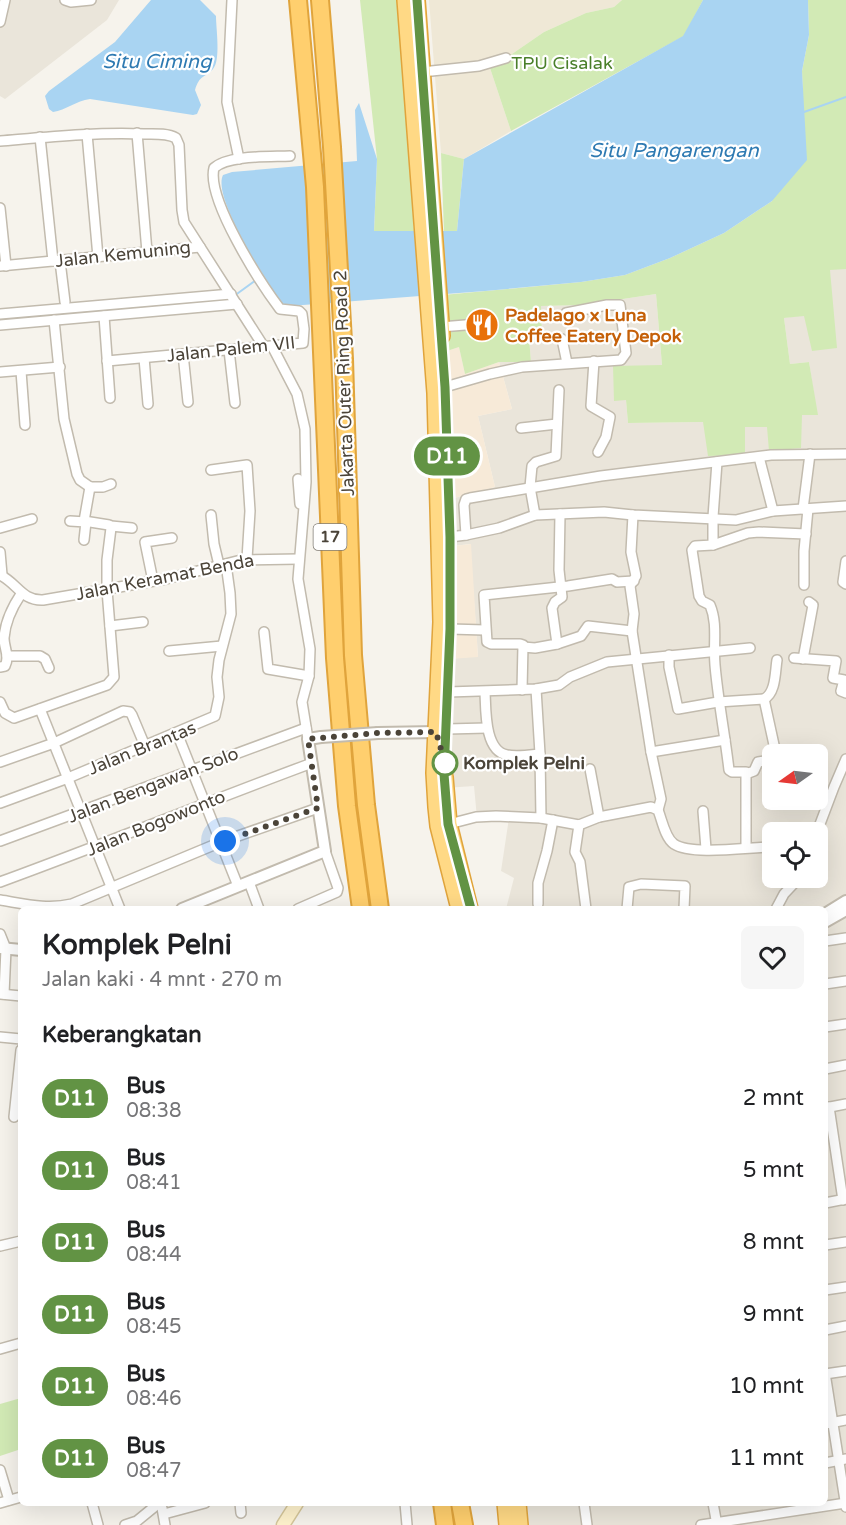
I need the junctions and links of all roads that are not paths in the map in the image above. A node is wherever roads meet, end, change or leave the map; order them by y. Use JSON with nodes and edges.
{"nodes":[{"id":1,"x":5,"y":0,"type":"edge"},
{"id":2,"x":65,"y":0,"type":"edge"},
{"id":3,"x":91,"y":0,"type":"edge"},
{"id":4,"x":232,"y":0,"type":"edge"},
{"id":5,"x":290,"y":0,"type":"edge"},
{"id":6,"x":298,"y":0,"type":"edge"},
{"id":7,"x":320,"y":0,"type":"edge"},
{"id":8,"x":331,"y":0,"type":"edge"},
{"id":9,"x":405,"y":0,"type":"edge"},
{"id":10,"x":417,"y":0,"type":"edge"},
{"id":11,"x":0,"y":22,"type":"edge"},
{"id":12,"x":506,"y":58,"type":"dead end"},
{"id":13,"x":422,"y":72,"type":"junction"},
{"id":14,"x":306,"y":80,"type":"junction"},
{"id":15,"x":328,"y":92,"type":"junction"},
{"id":16,"x":137,"y":133,"type":"junction"},
{"id":17,"x":87,"y":134,"type":"junction"},
{"id":18,"x":40,"y":137,"type":"junction"},
{"id":19,"x":0,"y":141,"type":"edge"},
{"id":20,"x":290,"y":156,"type":"dead end"},
{"id":21,"x":239,"y":159,"type":"junction"},
{"id":22,"x":427,"y":207,"type":"junction"},
{"id":23,"x":0,"y":208,"type":"edge"},
{"id":24,"x":200,"y":247,"type":"junction"},
{"id":25,"x":147,"y":252,"type":"junction"},
{"id":26,"x":98,"y":257,"type":"junction"},
{"id":27,"x":57,"y":261,"type":"junction"},
{"id":28,"x":3,"y":266,"type":"edge"},
{"id":29,"x":234,"y":298,"type":"junction"},
{"id":30,"x":64,"y":302,"type":"dead end"},
{"id":31,"x":435,"y":303,"type":"junction"},
{"id":32,"x":566,"y":313,"type":"dead end"},
{"id":33,"x":0,"y":314,"type":"edge"},
{"id":34,"x":104,"y":316,"type":"junction"},
{"id":35,"x":54,"y":320,"type":"junction"},
{"id":36,"x":489,"y":323,"type":"dead end"},
{"id":37,"x":0,"y":325,"type":"edge"},
{"id":38,"x":441,"y":327,"type":"junction"},
{"id":39,"x":562,"y":339,"type":"dead end"},
{"id":40,"x":268,"y":346,"type":"junction"},
{"id":41,"x":230,"y":350,"type":"junction"},
{"id":42,"x":183,"y":354,"type":"junction"},
{"id":43,"x":144,"y":357,"type":"junction"},
{"id":44,"x":107,"y":361,"type":"junction"},
{"id":45,"x":594,"y":361,"type":"junction"},
{"id":46,"x":567,"y":363,"type":"junction"},
{"id":47,"x":60,"y":367,"type":"junction"},
{"id":48,"x":21,"y":370,"type":"junction"},
{"id":49,"x":0,"y":372,"type":"edge"},
{"id":50,"x":445,"y":387,"type":"junction"},
{"id":51,"x":560,"y":390,"type":"dead end"},
{"id":52,"x":110,"y":398,"type":"dead end"},
{"id":53,"x":188,"y":402,"type":"dead end"},
{"id":54,"x":235,"y":403,"type":"dead end"},
{"id":55,"x":148,"y":404,"type":"dead end"},
{"id":56,"x":557,"y":424,"type":"junction"},
{"id":57,"x":25,"y":425,"type":"dead end"},
{"id":58,"x":521,"y":428,"type":"dead end"},
{"id":59,"x":598,"y":452,"type":"dead end"},
{"id":60,"x":810,"y":454,"type":"junction"},
{"id":61,"x":846,"y":454,"type":"edge"},
{"id":62,"x":759,"y":456,"type":"junction"},
{"id":63,"x":717,"y":462,"type":"junction"},
{"id":64,"x":211,"y":470,"type":"dead end"},
{"id":65,"x":298,"y":479,"type":"dead end"},
{"id":66,"x":111,"y":484,"type":"dead end"},
{"id":67,"x":90,"y":487,"type":"junction"},
{"id":68,"x":530,"y":487,"type":"junction"},
{"id":69,"x":846,"y":506,"type":"edge"},
{"id":70,"x":805,"y":509,"type":"junction"},
{"id":71,"x":773,"y":511,"type":"junction"},
{"id":72,"x":560,"y":514,"type":"junction"},
{"id":73,"x":211,"y":515,"type":"dead end"},
{"id":74,"x":535,"y":515,"type":"junction"},
{"id":75,"x":633,"y":515,"type":"junction"},
{"id":76,"x":713,"y":517,"type":"junction"},
{"id":77,"x":32,"y":519,"type":"dead end"},
{"id":78,"x":70,"y":521,"type":"dead end"},
{"id":79,"x":86,"y":522,"type":"junction"},
{"id":80,"x":111,"y":526,"type":"junction"},
{"id":81,"x":303,"y":527,"type":"junction"},
{"id":82,"x":0,"y":528,"type":"edge"},
{"id":83,"x":132,"y":528,"type":"dead end"},
{"id":84,"x":806,"y":534,"type":"junction"},
{"id":85,"x":466,"y":535,"type":"junction"},
{"id":86,"x":450,"y":537,"type":"junction"},
{"id":87,"x":172,"y":538,"type":"dead end"},
{"id":88,"x":84,"y":540,"type":"dead end"},
{"id":89,"x":713,"y":545,"type":"junction"},
{"id":90,"x":0,"y":552,"type":"edge"},
{"id":91,"x":247,"y":559,"type":"junction"},
{"id":92,"x":299,"y":559,"type":"junction"},
{"id":93,"x":846,"y":561,"type":"edge"},
{"id":94,"x":222,"y":564,"type":"junction"},
{"id":95,"x":1,"y":575,"type":"edge"},
{"id":96,"x":153,"y":581,"type":"junction"},
{"id":97,"x":634,"y":581,"type":"junction"},
{"id":98,"x":846,"y":584,"type":"edge"},
{"id":99,"x":804,"y":585,"type":"dead end"},
{"id":100,"x":561,"y":587,"type":"junction"},
{"id":101,"x":106,"y":590,"type":"junction"},
{"id":102,"x":21,"y":594,"type":"junction"},
{"id":103,"x":809,"y":602,"type":"dead end"},
{"id":104,"x":143,"y":622,"type":"dead end"},
{"id":105,"x":110,"y":626,"type":"junction"},
{"id":106,"x":450,"y":629,"type":"junction"},
{"id":107,"x":485,"y":630,"type":"junction"},
{"id":108,"x":632,"y":631,"type":"junction"},
{"id":109,"x":264,"y":632,"type":"dead end"},
{"id":110,"x":557,"y":644,"type":"junction"},
{"id":111,"x":222,"y":646,"type":"junction"},
{"id":112,"x":523,"y":647,"type":"junction"},
{"id":113,"x":750,"y":648,"type":"dead end"},
{"id":114,"x":169,"y":651,"type":"dead end"},
{"id":115,"x":714,"y":652,"type":"junction"},
{"id":116,"x":669,"y":655,"type":"junction"},
{"id":117,"x":7,"y":656,"type":"junction"},
{"id":118,"x":636,"y":658,"type":"junction"},
{"id":119,"x":777,"y":660,"type":"dead end"},
{"id":120,"x":841,"y":661,"type":"edge"},
{"id":121,"x":0,"y":667,"type":"edge"},
{"id":122,"x":49,"y":668,"type":"dead end"},
{"id":123,"x":309,"y":676,"type":"junction"},
{"id":124,"x":536,"y":689,"type":"junction"},
{"id":125,"x":522,"y":690,"type":"junction"},
{"id":126,"x":448,"y":692,"type":"junction"},
{"id":127,"x":485,"y":692,"type":"junction"},
{"id":128,"x":846,"y":693,"type":"edge"},
{"id":129,"x":764,"y":699,"type":"junction"},
{"id":130,"x":0,"y":702,"type":"edge"},
{"id":131,"x":718,"y":702,"type":"junction"},
{"id":132,"x":40,"y":709,"type":"junction"},
{"id":133,"x":487,"y":728,"type":"junction"},
{"id":134,"x":442,"y":730,"type":"junction"},
{"id":135,"x":177,"y":733,"type":"junction"},
{"id":136,"x":307,"y":733,"type":"junction"},
{"id":137,"x":725,"y":740,"type":"junction"},
{"id":138,"x":54,"y":743,"type":"junction"},
{"id":139,"x":774,"y":744,"type":"edge"},
{"id":140,"x":145,"y":746,"type":"junction"},
{"id":141,"x":651,"y":752,"type":"junction"},
{"id":142,"x":540,"y":754,"type":"junction"},
{"id":143,"x":846,"y":759,"type":"edge"},
{"id":144,"x":762,"y":761,"type":"edge"},
{"id":145,"x":0,"y":762,"type":"edge"},
{"id":146,"x":312,"y":763,"type":"junction"},
{"id":147,"x":590,"y":769,"type":"dead end"},
{"id":148,"x":192,"y":770,"type":"junction"},
{"id":149,"x":746,"y":774,"type":"junction"},
{"id":150,"x":68,"y":778,"type":"junction"},
{"id":151,"x":205,"y":802,"type":"junction"},
{"id":152,"x":0,"y":803,"type":"edge"},
{"id":153,"x":318,"y":808,"type":"junction"},
{"id":154,"x":658,"y":810,"type":"junction"},
{"id":155,"x":703,"y":811,"type":"dead end"},
{"id":156,"x":82,"y":813,"type":"junction"},
{"id":157,"x":599,"y":817,"type":"junction"},
{"id":158,"x":541,"y":818,"type":"junction"},
{"id":159,"x":553,"y":820,"type":"junction"},
{"id":160,"x":822,"y":822,"type":"edge"},
{"id":161,"x":448,"y":824,"type":"junction"},
{"id":162,"x":579,"y":825,"type":"junction"},
{"id":163,"x":0,"y":841,"type":"edge"},
{"id":164,"x":221,"y":842,"type":"junction"},
{"id":165,"x":95,"y":847,"type":"junction"},
{"id":166,"x":746,"y":847,"type":"junction"},
{"id":167,"x":762,"y":847,"type":"edge"},
{"id":168,"x":706,"y":849,"type":"junction"},
{"id":169,"x":325,"y":851,"type":"junction"},
{"id":170,"x":0,"y":882,"type":"edge"},
{"id":171,"x":244,"y":884,"type":"junction"},
{"id":172,"x":112,"y":888,"type":"junction"},
{"id":173,"x":790,"y":888,"type":"edge"},
{"id":174,"x":0,"y":900,"type":"edge"},
{"id":175,"x":846,"y":901,"type":"edge"},
{"id":176,"x":538,"y":904,"type":"dead end"},
{"id":177,"x":40,"y":906,"type":"edge"},
{"id":178,"x":63,"y":906,"type":"edge"},
{"id":179,"x":119,"y":906,"type":"edge"},
{"id":180,"x":190,"y":906,"type":"edge"},
{"id":181,"x":257,"y":906,"type":"edge"},
{"id":182,"x":308,"y":906,"type":"edge"},
{"id":183,"x":361,"y":906,"type":"edge"},
{"id":184,"x":380,"y":906,"type":"edge"},
{"id":185,"x":458,"y":906,"type":"edge"},
{"id":186,"x":470,"y":906,"type":"edge"},
{"id":187,"x":586,"y":906,"type":"edge"},
{"id":188,"x":627,"y":906,"type":"edge"},
{"id":189,"x":684,"y":906,"type":"edge"},
{"id":190,"x":778,"y":906,"type":"edge"},
{"id":191,"x":846,"y":910,"type":"edge"},
{"id":192,"x":828,"y":912,"type":"edge"},
{"id":193,"x":828,"y":920,"type":"edge"},
{"id":194,"x":0,"y":934,"type":"edge"},
{"id":195,"x":846,"y":938,"type":"edge"},
{"id":196,"x":828,"y":941,"type":"edge"},
{"id":197,"x":3,"y":948,"type":"edge"},
{"id":198,"x":18,"y":950,"type":"edge"},
{"id":199,"x":846,"y":981,"type":"edge"},
{"id":200,"x":828,"y":984,"type":"edge"},
{"id":201,"x":2,"y":994,"type":"edge"},
{"id":202,"x":18,"y":996,"type":"edge"},
{"id":203,"x":846,"y":1024,"type":"edge"},
{"id":204,"x":828,"y":1027,"type":"edge"},
{"id":205,"x":0,"y":1037,"type":"edge"},
{"id":206,"x":18,"y":1039,"type":"edge"},
{"id":207,"x":846,"y":1065,"type":"edge"},
{"id":208,"x":828,"y":1068,"type":"edge"},
{"id":209,"x":18,"y":1087,"type":"edge"},
{"id":210,"x":846,"y":1104,"type":"edge"},
{"id":211,"x":828,"y":1107,"type":"edge"},
{"id":212,"x":828,"y":1112,"type":"edge"},
{"id":213,"x":14,"y":1117,"type":"dead end"},
{"id":214,"x":844,"y":1199,"type":"edge"},
{"id":215,"x":828,"y":1202,"type":"edge"},
{"id":216,"x":18,"y":1241,"type":"edge"},
{"id":217,"x":846,"y":1242,"type":"edge"},
{"id":218,"x":828,"y":1245,"type":"edge"},
{"id":219,"x":0,"y":1246,"type":"edge"},
{"id":220,"x":846,"y":1287,"type":"edge"},
{"id":221,"x":828,"y":1290,"type":"edge"},
{"id":222,"x":846,"y":1326,"type":"edge"},
{"id":223,"x":828,"y":1329,"type":"edge"},
{"id":224,"x":18,"y":1344,"type":"edge"},
{"id":225,"x":0,"y":1350,"type":"edge"},
{"id":226,"x":846,"y":1371,"type":"edge"},
{"id":227,"x":828,"y":1374,"type":"edge"},
{"id":228,"x":846,"y":1420,"type":"edge"},
{"id":229,"x":829,"y":1423,"type":"edge"},
{"id":230,"x":843,"y":1460,"type":"edge"},
{"id":231,"x":828,"y":1462,"type":"edge"},
{"id":232,"x":0,"y":1470,"type":"edge"},
{"id":233,"x":4,"y":1502,"type":"edge"},
{"id":234,"x":846,"y":1504,"type":"edge"},
{"id":235,"x":93,"y":1506,"type":"edge"},
{"id":236,"x":156,"y":1506,"type":"edge"},
{"id":237,"x":161,"y":1506,"type":"edge"},
{"id":238,"x":194,"y":1506,"type":"edge"},
{"id":239,"x":240,"y":1506,"type":"edge"},
{"id":240,"x":295,"y":1506,"type":"edge"},
{"id":241,"x":405,"y":1506,"type":"edge"},
{"id":242,"x":442,"y":1506,"type":"edge"},
{"id":243,"x":461,"y":1506,"type":"edge"},
{"id":244,"x":505,"y":1506,"type":"edge"},
{"id":245,"x":518,"y":1506,"type":"edge"},
{"id":246,"x":584,"y":1506,"type":"edge"},
{"id":247,"x":714,"y":1506,"type":"edge"},
{"id":248,"x":164,"y":1514,"type":"junction"},
{"id":249,"x":241,"y":1514,"type":"dead end"},
{"id":250,"x":717,"y":1524,"type":"edge"},
{"id":251,"x":98,"y":1525,"type":"edge"},
{"id":252,"x":125,"y":1525,"type":"edge"},
{"id":253,"x":165,"y":1525,"type":"edge"},
{"id":254,"x":283,"y":1525,"type":"edge"},
{"id":255,"x":407,"y":1525,"type":"edge"},
{"id":256,"x":445,"y":1525,"type":"edge"},
{"id":257,"x":464,"y":1525,"type":"edge"},
{"id":258,"x":507,"y":1525,"type":"edge"},
{"id":259,"x":520,"y":1525,"type":"edge"},
{"id":260,"x":587,"y":1525,"type":"edge"},
{"id":261,"x":701,"y":1525,"type":"edge"}],
"edges":[{"from":1,"to":11,"type":"street"},
{"from":2,"to":3,"type":"street"},
{"from":4,"to":21,"type":"street"},
{"from":5,"to":14,"type":"highway"},
{"from":6,"to":14,"type":"highway","name":"Jakarta Outer Ring Road 2","number":"17"},
{"from":7,"to":15,"type":"highway","name":"Jakarta Outer Ring Road 2","number":"17"},
{"from":8,"to":15,"type":"highway"},
{"from":9,"to":22,"type":"highway"},
{"from":10,"to":13,"type":"highway"},
{"from":12,"to":13,"type":"street"},
{"from":13,"to":22,"type":"highway"},
{"from":14,"to":183,"type":"highway","name":"Jakarta Outer Ring Road 2","number":"17"},
{"from":15,"to":184,"type":"highway","name":"Jakarta Outer Ring Road 2","number":"17"},
{"from":16,"to":17,"type":"street"},
{"from":16,"to":24,"type":"street"},
{"from":16,"to":25,"type":"street"},
{"from":17,"to":18,"type":"street"},
{"from":17,"to":26,"type":"street"},
{"from":18,"to":19,"type":"street"},
{"from":18,"to":27,"type":"street"},
{"from":20,"to":21,"type":"street"},
{"from":21,"to":40,"type":"street","name":"Jalan Palem VII"},
{"from":22,"to":31,"type":"highway"},
{"from":23,"to":28,"type":"street"},
{"from":24,"to":25,"type":"street","name":"Jalan Kemuning"},
{"from":24,"to":29,"type":"street","name":"Jalan Kemuning"},
{"from":25,"to":26,"type":"street","name":"Jalan Kemuning"},
{"from":26,"to":27,"type":"street","name":"Jalan Kemuning"},
{"from":27,"to":28,"type":"street","name":"Jalan Kemuning"},
{"from":27,"to":30,"type":"street"},
{"from":29,"to":33,"type":"street"},
{"from":29,"to":34,"type":"street"},
{"from":29,"to":40,"type":"street","name":"Jalan Kemuning"},
{"from":31,"to":38,"type":"highway"},
{"from":31,"to":134,"type":"highway"},
{"from":32,"to":45,"type":"street"},
{"from":34,"to":35,"type":"street"},
{"from":34,"to":44,"type":"street"},
{"from":35,"to":37,"type":"street"},
{"from":35,"to":47,"type":"street"},
{"from":36,"to":38,"type":"street"},
{"from":38,"to":50,"type":"highway"},
{"from":39,"to":46,"type":"street"},
{"from":40,"to":41,"type":"street","name":"Jalan Palem VII"},
{"from":40,"to":81,"type":"street"},
{"from":41,"to":42,"type":"street","name":"Jalan Palem VII"},
{"from":41,"to":54,"type":"street"},
{"from":42,"to":43,"type":"street","name":"Jalan Palem VII"},
{"from":42,"to":53,"type":"street"},
{"from":43,"to":44,"type":"street","name":"Jalan Palem VII"},
{"from":43,"to":55,"type":"street"},
{"from":44,"to":52,"type":"street"},
{"from":45,"to":46,"type":"street"},
{"from":45,"to":59,"type":"street"},
{"from":46,"to":50,"type":"street"},
{"from":47,"to":48,"type":"street"},
{"from":47,"to":67,"type":"street"},
{"from":48,"to":49,"type":"street"},
{"from":48,"to":57,"type":"street"},
{"from":50,"to":86,"type":"highway"},
{"from":51,"to":56,"type":"street"},
{"from":56,"to":58,"type":"street"},
{"from":56,"to":68,"type":"street"},
{"from":60,"to":61,"type":"street"},
{"from":60,"to":62,"type":"street"},
{"from":60,"to":70,"type":"street"},
{"from":62,"to":63,"type":"street"},
{"from":62,"to":71,"type":"street"},
{"from":63,"to":68,"type":"street"},
{"from":63,"to":76,"type":"street"},
{"from":64,"to":91,"type":"street"},
{"from":65,"to":81,"type":"street"},
{"from":66,"to":67,"type":"street"},
{"from":67,"to":79,"type":"street"},
{"from":68,"to":74,"type":"street"},
{"from":68,"to":85,"type":"street"},
{"from":69,"to":70,"type":"street"},
{"from":70,"to":71,"type":"street"},
{"from":70,"to":84,"type":"street"},
{"from":71,"to":76,"type":"street"},
{"from":72,"to":74,"type":"street"},
{"from":72,"to":75,"type":"street"},
{"from":72,"to":100,"type":"street"},
{"from":73,"to":94,"type":"street"},
{"from":74,"to":85,"type":"street"},
{"from":75,"to":76,"type":"street"},
{"from":75,"to":97,"type":"street"},
{"from":76,"to":89,"type":"street"},
{"from":77,"to":82,"type":"street"},
{"from":78,"to":79,"type":"street"},
{"from":79,"to":80,"type":"street"},
{"from":79,"to":88,"type":"street"},
{"from":80,"to":83,"type":"street"},
{"from":80,"to":101,"type":"street"},
{"from":81,"to":92,"type":"street"},
{"from":84,"to":89,"type":"street"},
{"from":84,"to":99,"type":"street"},
{"from":85,"to":86,"type":"street"},
{"from":86,"to":106,"type":"highway"},
{"from":87,"to":96,"type":"street"},
{"from":89,"to":115,"type":"street"},
{"from":90,"to":95,"type":"street"},
{"from":91,"to":92,"type":"street","name":"Jalan Keramat Benda"},
{"from":91,"to":94,"type":"street","name":"Jalan Keramat Benda"},
{"from":92,"to":123,"type":"street"},
{"from":93,"to":98,"type":"street"},
{"from":94,"to":96,"type":"street","name":"Jalan Keramat Benda"},
{"from":94,"to":111,"type":"street"},
{"from":95,"to":102,"type":"street"},
{"from":96,"to":101,"type":"street","name":"Jalan Keramat Benda"},
{"from":97,"to":100,"type":"street"},
{"from":97,"to":108,"type":"street"},
{"from":100,"to":107,"type":"street"},
{"from":100,"to":110,"type":"street"},
{"from":101,"to":102,"type":"street","name":"Jalan Keramat Benda"},
{"from":101,"to":105,"type":"street"},
{"from":102,"to":117,"type":"street"},
{"from":103,"to":120,"type":"street"},
{"from":104,"to":105,"type":"street"},
{"from":105,"to":132,"type":"street"},
{"from":106,"to":107,"type":"street"},
{"from":106,"to":126,"type":"highway"},
{"from":107,"to":112,"type":"street"},
{"from":108,"to":110,"type":"street"},
{"from":108,"to":118,"type":"street"},
{"from":109,"to":123,"type":"street"},
{"from":110,"to":112,"type":"street"},
{"from":111,"to":114,"type":"street"},
{"from":111,"to":135,"type":"street","name":"Jalan Brantas"},
{"from":112,"to":125,"type":"street"},
{"from":113,"to":115,"type":"street"},
{"from":115,"to":116,"type":"street"},
{"from":115,"to":131,"type":"street"},
{"from":116,"to":118,"type":"street"},
{"from":116,"to":131,"type":"street"},
{"from":117,"to":121,"type":"street"},
{"from":117,"to":122,"type":"street"},
{"from":118,"to":124,"type":"street"},
{"from":118,"to":141,"type":"street"},
{"from":119,"to":129,"type":"street"},
{"from":120,"to":128,"type":"street"},
{"from":123,"to":136,"type":"street"},
{"from":124,"to":125,"type":"street"},
{"from":124,"to":142,"type":"street"},
{"from":125,"to":127,"type":"street"},
{"from":126,"to":127,"type":"street"},
{"from":126,"to":134,"type":"highway"},
{"from":127,"to":133,"type":"street"},
{"from":129,"to":131,"type":"street"},
{"from":129,"to":139,"type":"street"},
{"from":130,"to":132,"type":"street"},
{"from":131,"to":137,"type":"street"},
{"from":132,"to":138,"type":"street"},
{"from":133,"to":134,"type":"street"},
{"from":133,"to":142,"type":"street"},
{"from":134,"to":136,"type":"street","bridge":true},
{"from":134,"to":161,"type":"highway"},
{"from":134,"to":185,"type":"highway"},
{"from":135,"to":140,"type":"street","name":"Jalan Brantas"},
{"from":135,"to":148,"type":"street"},
{"from":136,"to":146,"type":"street"},
{"from":136,"to":148,"type":"street","name":"Jalan Bengawan Solo"},
{"from":137,"to":141,"type":"street"},
{"from":137,"to":149,"type":"street"},
{"from":138,"to":140,"type":"street"},
{"from":138,"to":145,"type":"street"},
{"from":138,"to":150,"type":"street"},
{"from":140,"to":150,"type":"street","name":"Jalan Brantas"},
{"from":141,"to":154,"type":"street"},
{"from":142,"to":158,"type":"street"},
{"from":143,"to":160,"type":"street"},
{"from":144,"to":149,"type":"street"},
{"from":146,"to":151,"type":"street","name":"Jalan Bogowonto"},
{"from":146,"to":153,"type":"street"},
{"from":147,"to":157,"type":"street"},
{"from":148,"to":151,"type":"street"},
{"from":148,"to":156,"type":"street","name":"Jalan Bengawan Solo"},
{"from":149,"to":166,"type":"street"},
{"from":150,"to":152,"type":"street","name":"Jalan Brantas"},
{"from":150,"to":156,"type":"street"},
{"from":151,"to":164,"type":"street"},
{"from":151,"to":165,"type":"street","name":"Jalan Bogowonto"},
{"from":153,"to":164,"type":"street"},
{"from":153,"to":169,"type":"street"},
{"from":154,"to":157,"type":"street"},
{"from":154,"to":168,"type":"street"},
{"from":155,"to":168,"type":"street"},
{"from":156,"to":163,"type":"street","name":"Jalan Bengawan Solo"},
{"from":156,"to":165,"type":"street"},
{"from":157,"to":162,"type":"street"},
{"from":158,"to":159,"type":"street"},
{"from":158,"to":161,"type":"street"},
{"from":159,"to":162,"type":"street"},
{"from":159,"to":176,"type":"street"},
{"from":161,"to":186,"type":"highway"},
{"from":162,"to":187,"type":"street"},
{"from":164,"to":171,"type":"street"},
{"from":164,"to":172,"type":"street"},
{"from":165,"to":170,"type":"street","name":"Jalan Bogowonto"},
{"from":165,"to":172,"type":"street"},
{"from":166,"to":167,"type":"street"},
{"from":166,"to":168,"type":"street"},
{"from":169,"to":171,"type":"street"},
{"from":169,"to":182,"type":"street"},
{"from":171,"to":180,"type":"street"},
{"from":171,"to":181,"type":"street"},
{"from":172,"to":178,"type":"street"},
{"from":172,"to":179,"type":"street"},
{"from":173,"to":190,"type":"street"},
{"from":174,"to":177,"type":"street"},
{"from":175,"to":192,"type":"street"},
{"from":188,"to":189,"type":"street"},
{"from":191,"to":193,"type":"street"},
{"from":194,"to":197,"type":"street"},
{"from":195,"to":196,"type":"street"},
{"from":197,"to":198,"type":"street"},
{"from":197,"to":201,"type":"street"},
{"from":199,"to":200,"type":"street"},
{"from":201,"to":202,"type":"street"},
{"from":203,"to":204,"type":"street"},
{"from":205,"to":206,"type":"street"},
{"from":207,"to":208,"type":"street"},
{"from":209,"to":213,"type":"street"},
{"from":210,"to":211,"type":"street"},
{"from":212,"to":214,"type":"street"},
{"from":214,"to":215,"type":"street"},
{"from":216,"to":219,"type":"street"},
{"from":217,"to":218,"type":"street"},
{"from":220,"to":221,"type":"street"},
{"from":222,"to":223,"type":"street"},
{"from":224,"to":225,"type":"street"},
{"from":226,"to":227,"type":"street"},
{"from":228,"to":229,"type":"street"},
{"from":229,"to":230,"type":"street"},
{"from":230,"to":231,"type":"street"},
{"from":230,"to":234,"type":"street"},
{"from":232,"to":233,"type":"street"},
{"from":234,"to":250,"type":"street"},
{"from":235,"to":251,"type":"street"},
{"from":236,"to":252,"type":"street"},
{"from":237,"to":248,"type":"street"},
{"from":238,"to":248,"type":"street"},
{"from":239,"to":249,"type":"street"},
{"from":240,"to":254,"type":"main road"},
{"from":241,"to":255,"type":"street"},
{"from":242,"to":256,"type":"highway"},
{"from":243,"to":257,"type":"highway"},
{"from":244,"to":258,"type":"highway"},
{"from":245,"to":259,"type":"highway"},
{"from":246,"to":260,"type":"street"},
{"from":247,"to":250,"type":"street"},
{"from":248,"to":253,"type":"street"},
{"from":250,"to":261,"type":"street"}]}
